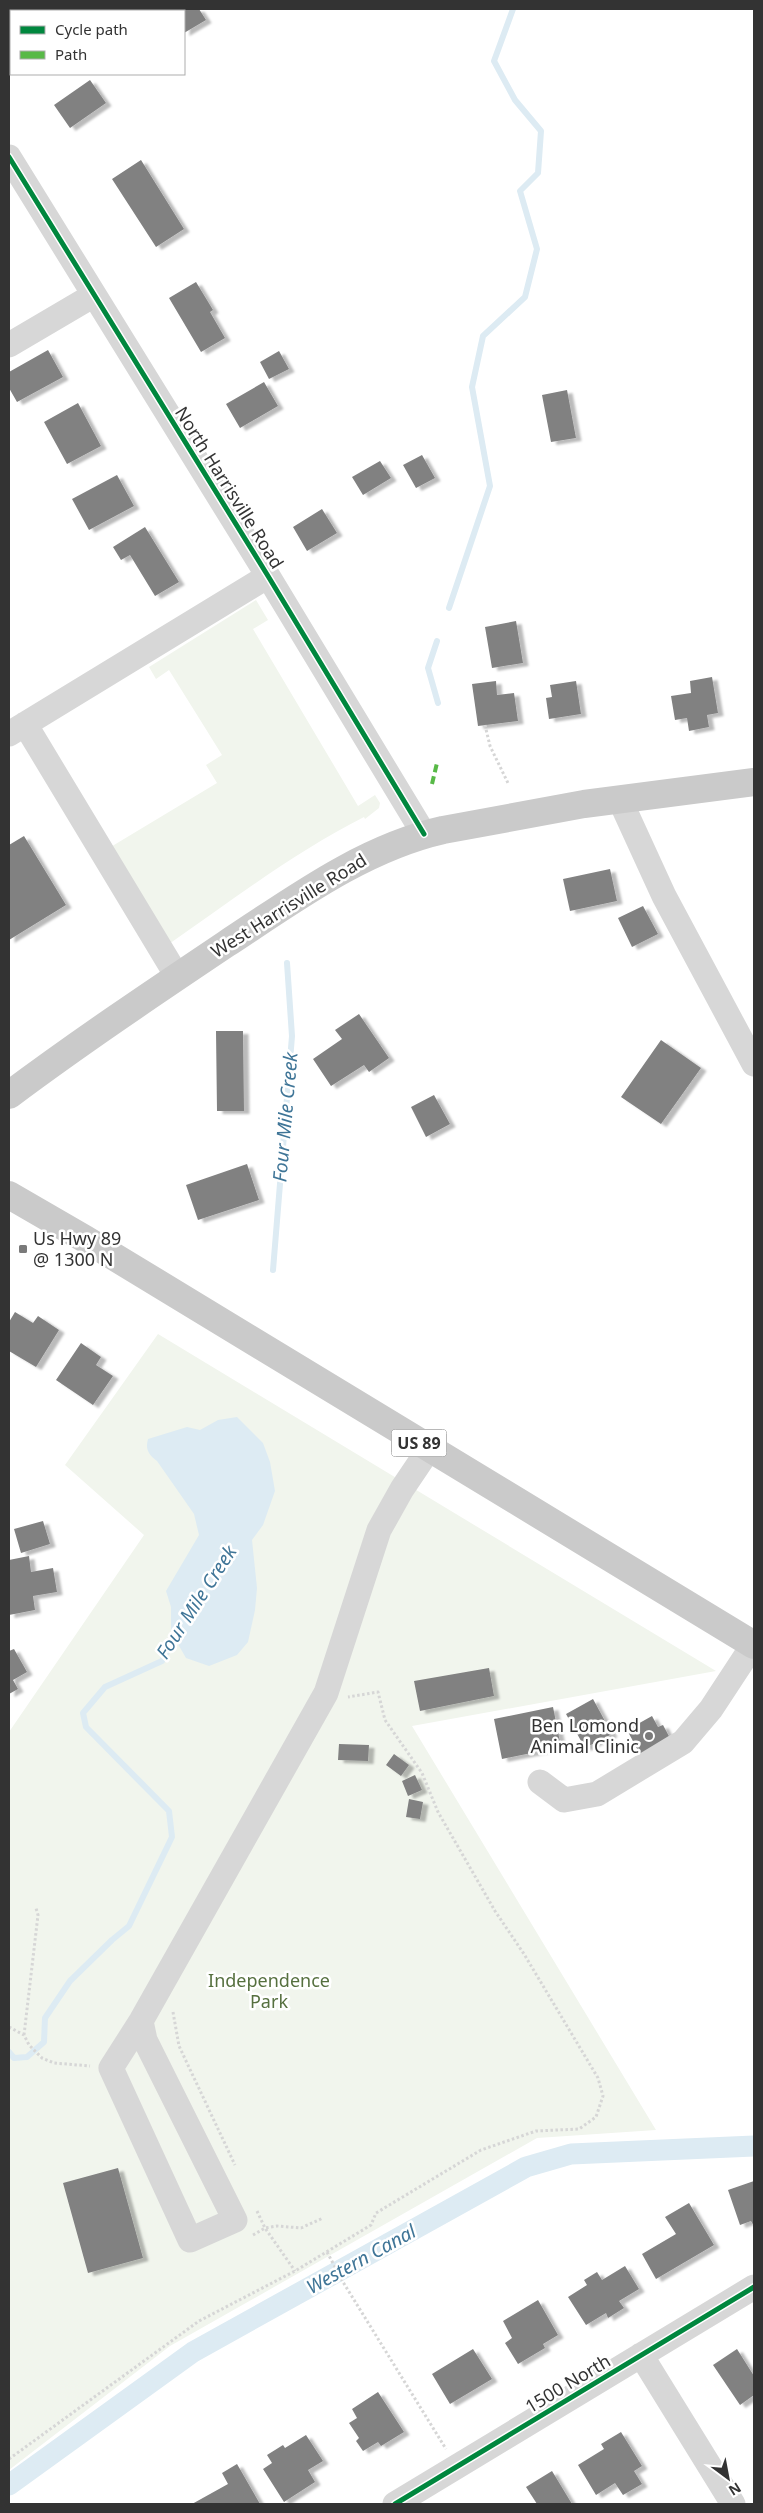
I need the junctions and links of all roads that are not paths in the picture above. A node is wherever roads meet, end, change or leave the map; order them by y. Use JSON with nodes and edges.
{"nodes":[{"id":1,"x":9,"y":157,"type":"edge"},
{"id":2,"x":94,"y":295,"type":"junction"},
{"id":3,"x":9,"y":345,"type":"edge"},
{"id":4,"x":268,"y":576,"type":"junction"},
{"id":5,"x":17,"y":729,"type":"edge"},
{"id":6,"x":754,"y":782,"type":"edge"},
{"id":7,"x":620,"y":800,"type":"junction"},
{"id":8,"x":424,"y":834,"type":"junction"},
{"id":9,"x":178,"y":976,"type":"junction"},
{"id":10,"x":754,"y":1064,"type":"edge"},
{"id":11,"x":9,"y":1095,"type":"edge"},
{"id":12,"x":9,"y":1195,"type":"edge"},
{"id":13,"x":429,"y":1449,"type":"junction"},
{"id":14,"x":754,"y":1645,"type":"edge"},
{"id":15,"x":540,"y":1782,"type":"dead end"},
{"id":16,"x":141,"y":2021,"type":"junction"},
{"id":17,"x":754,"y":2287,"type":"edge"},
{"id":18,"x":642,"y":2356,"type":"junction"},
{"id":19,"x":396,"y":2504,"type":"edge"},
{"id":20,"x":733,"y":2504,"type":"edge"}],
"edges":[{"from":1,"to":2,"type":"street","name":"North Harrisville Road"},
{"from":2,"to":3,"type":"street"},
{"from":2,"to":4,"type":"street","name":"North Harrisville Road"},
{"from":4,"to":5,"type":"street"},
{"from":4,"to":8,"type":"street","name":"North Harrisville Road"},
{"from":5,"to":9,"type":"street"},
{"from":6,"to":7,"type":"main road","name":"West Harrisville Road"},
{"from":7,"to":8,"type":"main road","name":"West Harrisville Road"},
{"from":7,"to":10,"type":"street"},
{"from":8,"to":9,"type":"main road","name":"West Harrisville Road"},
{"from":9,"to":11,"type":"main road","name":"West Harrisville Road"},
{"from":12,"to":13,"type":"main road","number":"US 89"},
{"from":13,"to":14,"type":"main road","number":"US 89"},
{"from":13,"to":16,"type":"street"},
{"from":14,"to":15,"type":"street"},
{"from":16,"to":16,"type":"street"},
{"from":17,"to":18,"type":"street","name":"1500 North"},
{"from":18,"to":19,"type":"street","name":"1500 North"},
{"from":18,"to":20,"type":"street"}]}
